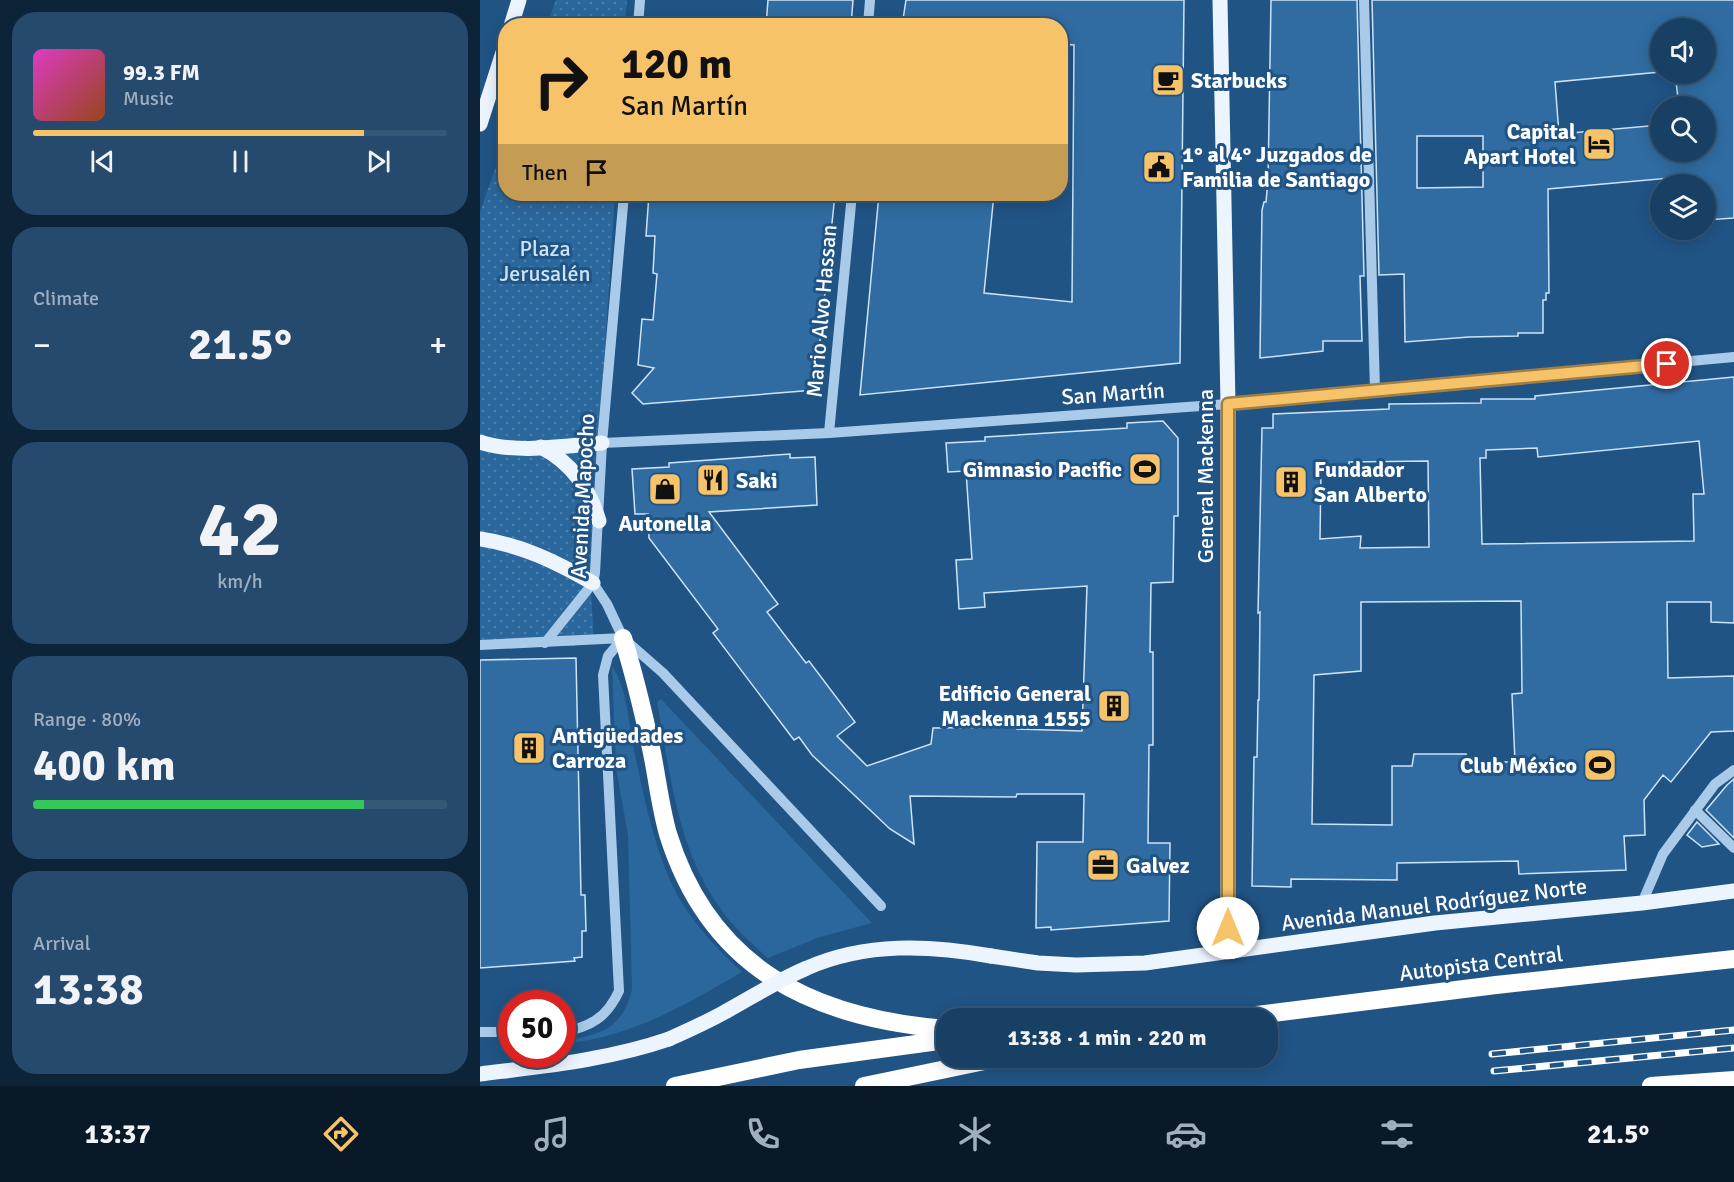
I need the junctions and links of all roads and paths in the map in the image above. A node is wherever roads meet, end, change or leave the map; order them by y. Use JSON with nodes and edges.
{"nodes":[{"id":1,"x":519,"y":0,"type":"edge"},
{"id":2,"x":640,"y":0,"type":"edge"},
{"id":3,"x":870,"y":0,"type":"edge"},
{"id":4,"x":1220,"y":0,"type":"edge"},
{"id":5,"x":1364,"y":0,"type":"edge"},
{"id":6,"x":513,"y":18,"type":"edge"},
{"id":7,"x":639,"y":18,"type":"edge"},
{"id":8,"x":869,"y":18,"type":"edge"},
{"id":9,"x":498,"y":68,"type":"edge"},
{"id":10,"x":480,"y":124,"type":"edge"},
{"id":11,"x":623,"y":201,"type":"edge"},
{"id":12,"x":851,"y":201,"type":"edge"},
{"id":13,"x":1734,"y":357,"type":"edge"},
{"id":14,"x":1375,"y":390,"type":"junction"},
{"id":15,"x":1228,"y":404,"type":"junction"},
{"id":16,"x":829,"y":433,"type":"junction"},
{"id":17,"x":480,"y":442,"type":"edge"},
{"id":18,"x":602,"y":443,"type":"junction"},
{"id":19,"x":541,"y":447,"type":"junction"},
{"id":20,"x":599,"y":521,"type":"junction"},
{"id":21,"x":480,"y":539,"type":"edge"},
{"id":22,"x":593,"y":584,"type":"junction"},
{"id":23,"x":623,"y":638,"type":"junction"},
{"id":24,"x":545,"y":643,"type":"junction"},
{"id":25,"x":480,"y":645,"type":"edge"},
{"id":26,"x":1734,"y":770,"type":"edge"},
{"id":27,"x":1729,"y":779,"type":"edge"},
{"id":28,"x":1695,"y":810,"type":"junction"},
{"id":29,"x":1734,"y":848,"type":"edge"},
{"id":30,"x":1734,"y":891,"type":"edge"},
{"id":31,"x":1642,"y":903,"type":"junction"},
{"id":32,"x":881,"y":906,"type":"dead end"},
{"id":33,"x":1228,"y":951,"type":"junction"},
{"id":34,"x":1734,"y":959,"type":"edge"},
{"id":35,"x":1278,"y":1012,"type":"edge"},
{"id":36,"x":576,"y":1028,"type":"edge"},
{"id":37,"x":936,"y":1028,"type":"edge"},
{"id":38,"x":480,"y":1032,"type":"edge"},
{"id":39,"x":498,"y":1032,"type":"edge"},
{"id":40,"x":936,"y":1041,"type":"edge"},
{"id":41,"x":951,"y":1068,"type":"edge"},
{"id":42,"x":480,"y":1074,"type":"edge"},
{"id":43,"x":1734,"y":1081,"type":"edge"},
{"id":44,"x":675,"y":1086,"type":"edge"},
{"id":45,"x":864,"y":1086,"type":"edge"},
{"id":46,"x":1651,"y":1086,"type":"edge"},
{"id":47,"x":1708,"y":1086,"type":"edge"}],
"edges":[{"from":1,"to":6,"type":"main road"},
{"from":2,"to":7,"type":"street"},
{"from":3,"to":8,"type":"street"},
{"from":4,"to":15,"type":"main road","name":"General Mackenna"},
{"from":5,"to":14,"type":"street"},
{"from":9,"to":10,"type":"main road"},
{"from":11,"to":18,"type":"street","name":"Avenida Mapocho"},
{"from":12,"to":16,"type":"street","name":"Mario Alvo Hassan"},
{"from":13,"to":14,"type":"street","name":"San Martín"},
{"from":14,"to":15,"type":"street","name":"San Martín"},
{"from":15,"to":16,"type":"street","name":"San Martín"},
{"from":15,"to":33,"type":"main road","name":"General Mackenna"},
{"from":16,"to":18,"type":"street","name":"San Martín"},
{"from":17,"to":19,"type":"main road"},
{"from":18,"to":19,"type":"main road"},
{"from":18,"to":20,"type":"street","name":"Avenida Mapocho"},
{"from":19,"to":20,"type":"main road"},
{"from":20,"to":22,"type":"street","name":"Avenida Mapocho"},
{"from":21,"to":22,"type":"main road"},
{"from":22,"to":23,"type":"street","name":"Avenida Mapocho"},
{"from":22,"to":24,"type":"street"},
{"from":23,"to":24,"type":"street"},
{"from":23,"to":32,"type":"street","name":"Avenida Mapocho"},
{"from":23,"to":36,"type":"street"},
{"from":23,"to":37,"type":"highway"},
{"from":24,"to":25,"type":"street"},
{"from":26,"to":27,"type":"street"},
{"from":27,"to":28,"type":"street"},
{"from":28,"to":29,"type":"street"},
{"from":28,"to":31,"type":"street"},
{"from":30,"to":31,"type":"main road","name":"Avenida Manuel Rodríguez Norte"},
{"from":31,"to":33,"type":"main road","name":"Avenida Manuel Rodríguez Norte"},
{"from":33,"to":42,"type":"main road","name":"Avenida Manuel Rodríguez Norte","bridge":true},
{"from":34,"to":35,"type":"highway","name":"Autopista Central"},
{"from":38,"to":39,"type":"street"},
{"from":40,"to":44,"type":"highway"},
{"from":41,"to":45,"type":"highway"},
{"from":43,"to":46,"type":"highway"},
{"from":43,"to":47,"type":"highway"}]}
